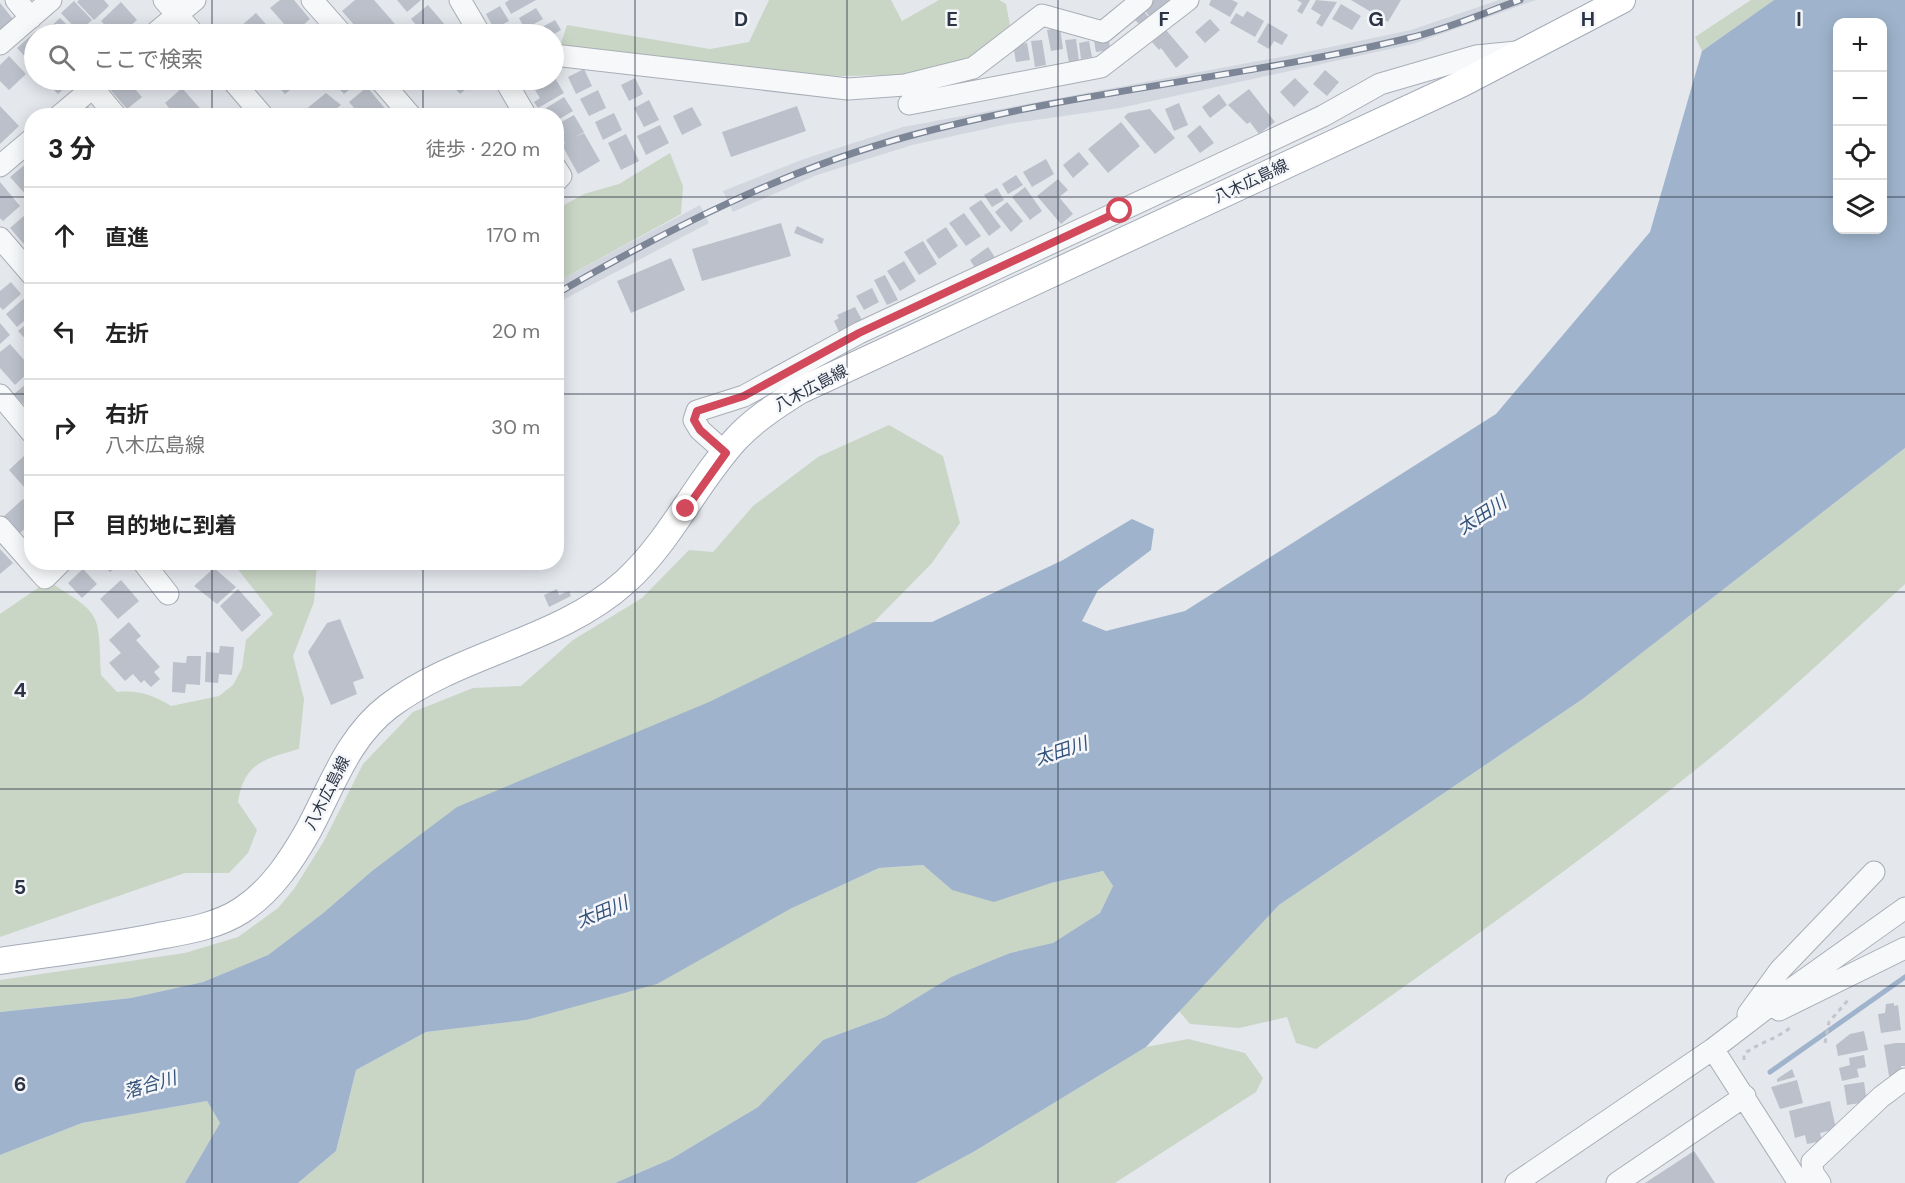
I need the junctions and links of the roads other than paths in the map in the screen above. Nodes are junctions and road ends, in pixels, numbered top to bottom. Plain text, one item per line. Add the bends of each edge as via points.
1 (16, 0) edge
2 (51, 0) edge
3 (195, 0) edge
4 (312, 0) edge
5 (460, 0) edge
6 (1142, 0) edge
7 (1188, 0) edge
8 (1622, 0) edge
9 (171, 8) edge
10 (31, 18) junction
11 (161, 24) edge
12 (185, 24) edge
13 (333, 24) edge
14 (474, 24) edge
15 (0, 44) edge
16 (1525, 51) junction
17 (564, 56) edge
18 (89, 90) edge
19 (101, 90) edge
20 (241, 90) edge
21 (389, 90) edge
22 (512, 90) edge
23 (909, 104) dead end
24 (68, 108) edge
25 (111, 108) edge
26 (256, 108) edge
27 (404, 108) edge
28 (522, 108) edge
29 (24, 148) edge
30 (0, 166) edge
31 (0, 238) edge
32 (24, 265) edge
33 (0, 395) edge
34 (24, 424) edge
35 (726, 453) junction
36 (0, 527) edge
37 (24, 554) edge
38 (38, 570) edge
39 (53, 570) edge
40 (149, 570) edge
41 (168, 594) dead end
42 (1874, 872) dead end
43 (1905, 908) edge
44 (1905, 948) edge
45 (0, 961) edge
46 (1736, 1032) junction
47 (1713, 1049) junction
48 (1905, 1079) edge
49 (1745, 1096) junction
50 (1620, 1182) edge
51 (1516, 1183) edge
52 (1799, 1183) edge
53 (1820, 1183) edge

1 - 10 street
2 - 10 street
3 - 9 street
4 - 13 street
5 - 14 street
6 - 17 street via 1103,32 1042,15 974,68 905,85 848,90
7 - 23 street via 1101,67
8 - 16 main road, 八木広島線
9 - 11 street
9 - 12 street
10 - 15 street
16 - 35 main road, 八木広島線 via 799,391 769,410
16 - 35 street via 1476,56 1380,84 1323,116 859,333 744,396 697,411 694,420 700,430
18 - 24 street
19 - 25 street
20 - 26 street
21 - 27 street
22 - 28 street
29 - 30 street
31 - 32 street
33 - 34 street
35 - 45 main road, 八木広島線 via 659,545 626,581 572,618 440,674 388,707 362,732 337,769 293,858 268,889 242,911 203,928
36 - 37 street
38 - 39 street via 45,578
40 - 41 street
42 - 46 street via 1780,970
43 - 46 street
44 - 46 street
46 - 47 street
47 - 49 street
47 - 51 street
48 - 53 street via 1812,1162
49 - 50 street
49 - 52 street

